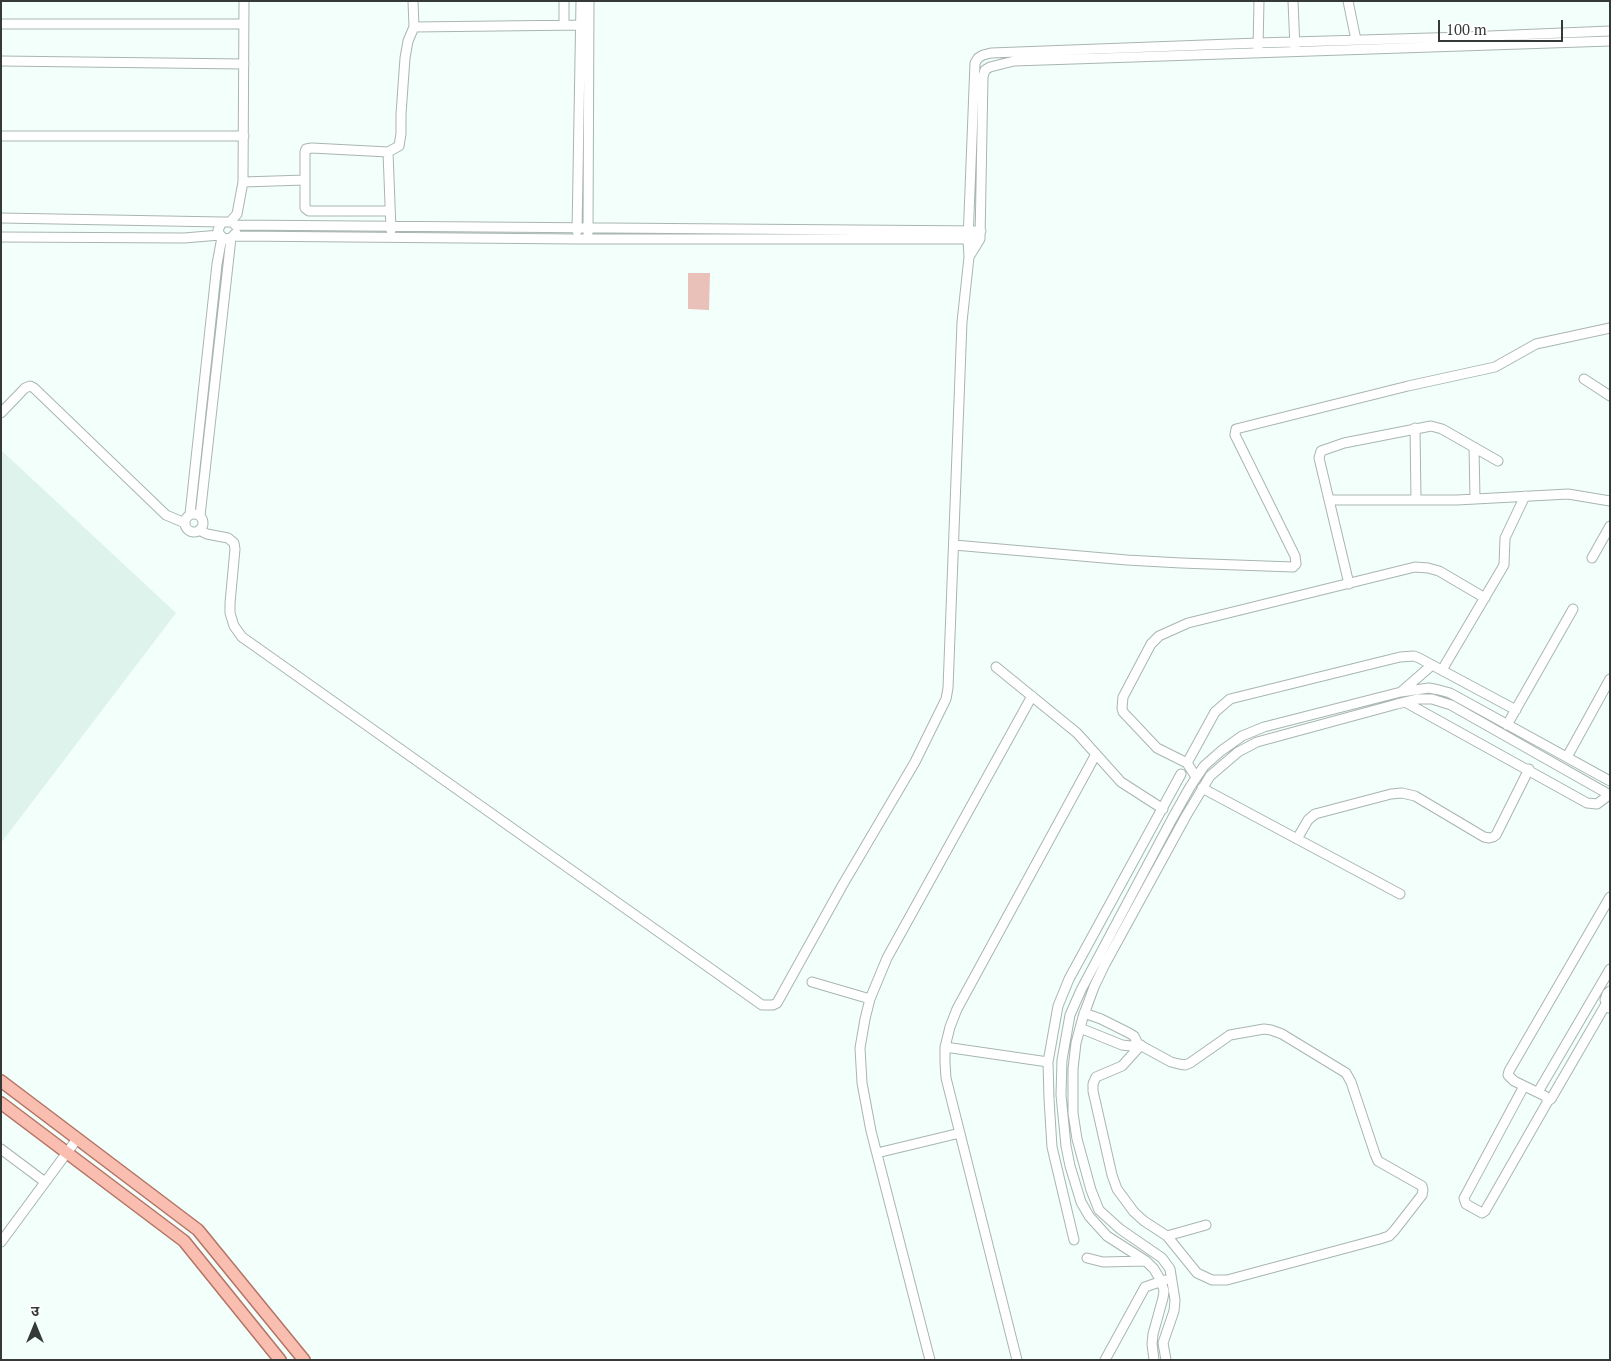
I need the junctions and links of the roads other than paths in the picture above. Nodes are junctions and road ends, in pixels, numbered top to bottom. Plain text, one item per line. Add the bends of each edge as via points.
1 (244, 1) edge
2 (413, 1) edge
3 (564, 1) edge
4 (581, 1) edge
5 (588, 1) edge
6 (1259, 1) edge
7 (1293, 1) edge
8 (1348, 1) edge
9 (1, 24) edge
10 (244, 24) junction
11 (564, 25) junction
12 (581, 25) junction
13 (414, 27) junction
14 (1610, 31) edge
15 (1356, 40) junction
16 (1296, 42) junction
17 (1610, 42) edge
18 (1258, 43) junction
19 (1258, 53) junction
20 (1295, 53) junction
21 (1, 61) edge
22 (244, 64) junction
23 (1, 136) edge
24 (244, 136) junction
25 (388, 152) junction
26 (305, 180) junction
27 (243, 182) junction
28 (390, 211) junction
29 (1, 218) edge
30 (229, 223) junction
31 (391, 226) junction
32 (577, 227) junction
33 (588, 228) junction
34 (968, 235) junction
35 (981, 235) junction
36 (1, 237) edge
37 (227, 237) junction
38 (391, 238) junction
39 (577, 239) junction
40 (588, 239) junction
41 (969, 257) junction
42 (1610, 328) edge
43 (1584, 380) dead end
44 (1610, 396) edge
45 (1, 413) edge
46 (1415, 428) junction
47 (1474, 447) junction
48 (1498, 461) dead end
49 (1525, 496) junction
50 (1475, 499) junction
51 (1329, 500) junction
52 (1416, 500) junction
53 (1610, 501) edge
54 (190, 514) junction
55 (200, 516) junction
56 (185, 523) junction
57 (1610, 526) edge
58 (199, 530) junction
59 (954, 545) junction
60 (1592, 558) dead end
61 (1349, 584) junction
62 (1485, 598) junction
63 (1573, 609) dead end
64 (1432, 665) junction
65 (996, 667) dead end
66 (1442, 670) junction
67 (1610, 679) edge
68 (1401, 692) junction
69 (1032, 696) junction
70 (1405, 702) junction
71 (1516, 710) junction
72 (1507, 724) junction
73 (1096, 754) junction
74 (1567, 757) junction
75 (1187, 763) junction
76 (1529, 769) junction
77 (1181, 774) dead end
78 (1196, 777) junction
79 (1610, 781) edge
80 (1202, 788) junction
81 (1609, 795) edge
82 (1163, 809) junction
83 (1174, 815) junction
84 (1184, 820) junction
85 (1297, 839) junction
86 (1400, 894) dead end
87 (1610, 897) edge
88 (1610, 969) edge
89 (812, 982) dead end
90 (1610, 991) edge
91 (870, 999) junction
92 (1608, 1006) edge
93 (1070, 1015) junction
94 (1082, 1020) junction
95 (1140, 1044) junction
96 (946, 1047) junction
97 (1048, 1062) junction
98 (1062, 1064) junction
99 (1073, 1065) junction
100 (1, 1081) edge
101 (1524, 1086) junction
102 (1538, 1092) junction
103 (1548, 1102) junction
104 (1, 1103) edge
105 (960, 1133) junction
106 (77, 1139) junction
107 (1, 1149) edge
108 (66, 1152) junction
109 (876, 1154) junction
110 (44, 1182) junction
111 (1206, 1225) dead end
112 (1167, 1236) junction
113 (1074, 1240) dead end
114 (1, 1242) edge
115 (1087, 1258) dead end
116 (1146, 1261) junction
117 (1172, 1279) junction
118 (1161, 1281) junction
119 (268, 1316) junction
120 (255, 1328) junction
121 (280, 1360) edge
122 (304, 1360) edge
123 (930, 1360) edge
124 (1017, 1360) edge
125 (1105, 1360) edge
126 (1154, 1360) edge
127 (1166, 1360) edge

1 - 10 street
2 - 13 street
3 - 11 street
4 - 12 street
5 - 33 street
6 - 18 street
7 - 16 street
8 - 15 street
9 - 10 street
10 - 22 street
11 - 12 street
11 - 13 street
12 - 32 street
13 - 25 street via 405,58 401,134 398,146
14 - 15 street
15 - 16 street
16 - 18 street
16 - 20 street
17 - 20 street
18 - 19 street
18 - 34 street via 983,55 976,63
19 - 20 street
19 - 35 street via 1014,62 985,70
21 - 22 street
22 - 24 street
23 - 24 street
24 - 27 street
25 - 26 street via 306,150
25 - 28 street
26 - 27 street
26 - 28 street via 305,208 309,211
27 - 30 street via 239,210
28 - 31 street
29 - 30 street
30 - 31 street
30 - 37 street via 236,231
30 - 37 street via 218,230
31 - 32 street
31 - 38 street
32 - 33 street
32 - 39 street
33 - 34 street
33 - 40 street
34 - 35 street
34 - 40 street
34 - 41 street
35 - 41 street
36 - 37 street
37 - 38 street
37 - 54 street via 217,264
37 - 55 street
38 - 39 street
39 - 40 street
41 - 59 street via 962,322
42 - 59 street via 1542,342 1495,367 1236,429 1235,435 1295,556 1296,564 1293,566 1136,560
43 - 44 street
45 - 56 street via 25,388 34,388 166,514
46 - 47 street via 1431,426 1442,429
46 - 51 street via 1321,451 1319,458
46 - 52 street
47 - 48 street
47 - 50 street
49 - 50 street
49 - 53 street via 1568,494
49 - 62 street via 1505,538 1504,565
50 - 52 street
51 - 52 street
51 - 61 street
54 - 55 street
54 - 56 street
55 - 58 street via 203,522
56 - 58 street via 190,531
57 - 60 street
58 - 59 street via 228,538 234,543 230,613 242,638 767,1007 777,1003 910,770 946,699
61 - 62 street via 1400,570 1428,568 1439,570
61 - 75 street via 1188,623 1159,636 1151,644 1123,697 1123,712 1157,748
62 - 66 street
63 - 71 street
64 - 66 street
64 - 68 street
64 - 75 street via 1414,656 1400,657 1230,699 1215,712
65 - 69 street
66 - 71 street
67 - 74 street
68 - 72 street via 1429,688 1450,693
68 - 78 street via 1264,727 1242,736 1220,751
69 - 73 street via 1077,733
69 - 91 street via 887,958
70 - 76 street
70 - 80 street via 1257,742 1220,766
70 - 81 street via 1418,699 1451,705
71 - 72 street
72 - 74 street
73 - 82 street via 1121,782
73 - 96 street via 957,1009
74 - 79 street
75 - 78 street
76 - 81 street via 1588,803 1597,804
76 - 85 street via 1493,837 1484,837 1415,796 1402,793 1314,814
77 - 82 street
78 - 83 street
80 - 84 street
80 - 85 street
82 - 83 street
82 - 97 street via 1069,980 1058,1006
83 - 84 street
83 - 93 street
84 - 94 street via 1105,964
85 - 86 street
87 - 101 street via 1509,1071 1510,1078
88 - 102 street
89 - 91 street
90 - 92 street via 1606,997
91 - 109 street via 864,1020 860,1066
92 - 103 street
93 - 94 street
93 - 98 street
94 - 95 street via 1122,1045
94 - 95 street via 1101,1019 1134,1036
94 - 99 street
95 - 112 street via 1122,1066 1096,1077 1093,1091 1117,1189 1134,1212
95 - 112 street via 1171,1062 1185,1064 1230,1035 1264,1029 1282,1034 1346,1073 1378,1161 1422,1186 1423,1190 1389,1236 1226,1280 1212,1280 1197,1273
96 - 97 street
96 - 105 street via 946,1078
97 - 98 street
97 - 113 street via 1052,1147
98 - 99 street
98 - 116 street via 1066,1146 1081,1202 1106,1236
99 - 117 street via 1073,1113 1077,1138 1099,1210 1120,1230 1162,1258
100 - 106 main road
101 - 102 street
101 - 103 street via 1464,1198 1466,1204 1482,1213 1485,1211
102 - 103 street
104 - 108 main road
105 - 109 street
105 - 124 street
106 - 108 street
106 - 119 main road via 198,1230
107 - 110 street
108 - 110 street
108 - 120 main road via 184,1241
109 - 123 street
110 - 114 street
111 - 112 street
115 - 116 street via 1103,1262
116 - 118 street
117 - 118 street
117 - 127 street via 1175,1300 1163,1343
118 - 125 street via 1145,1287
118 - 126 street via 1164,1291 1153,1334
119 - 120 main road
119 - 122 main road
120 - 121 main road

